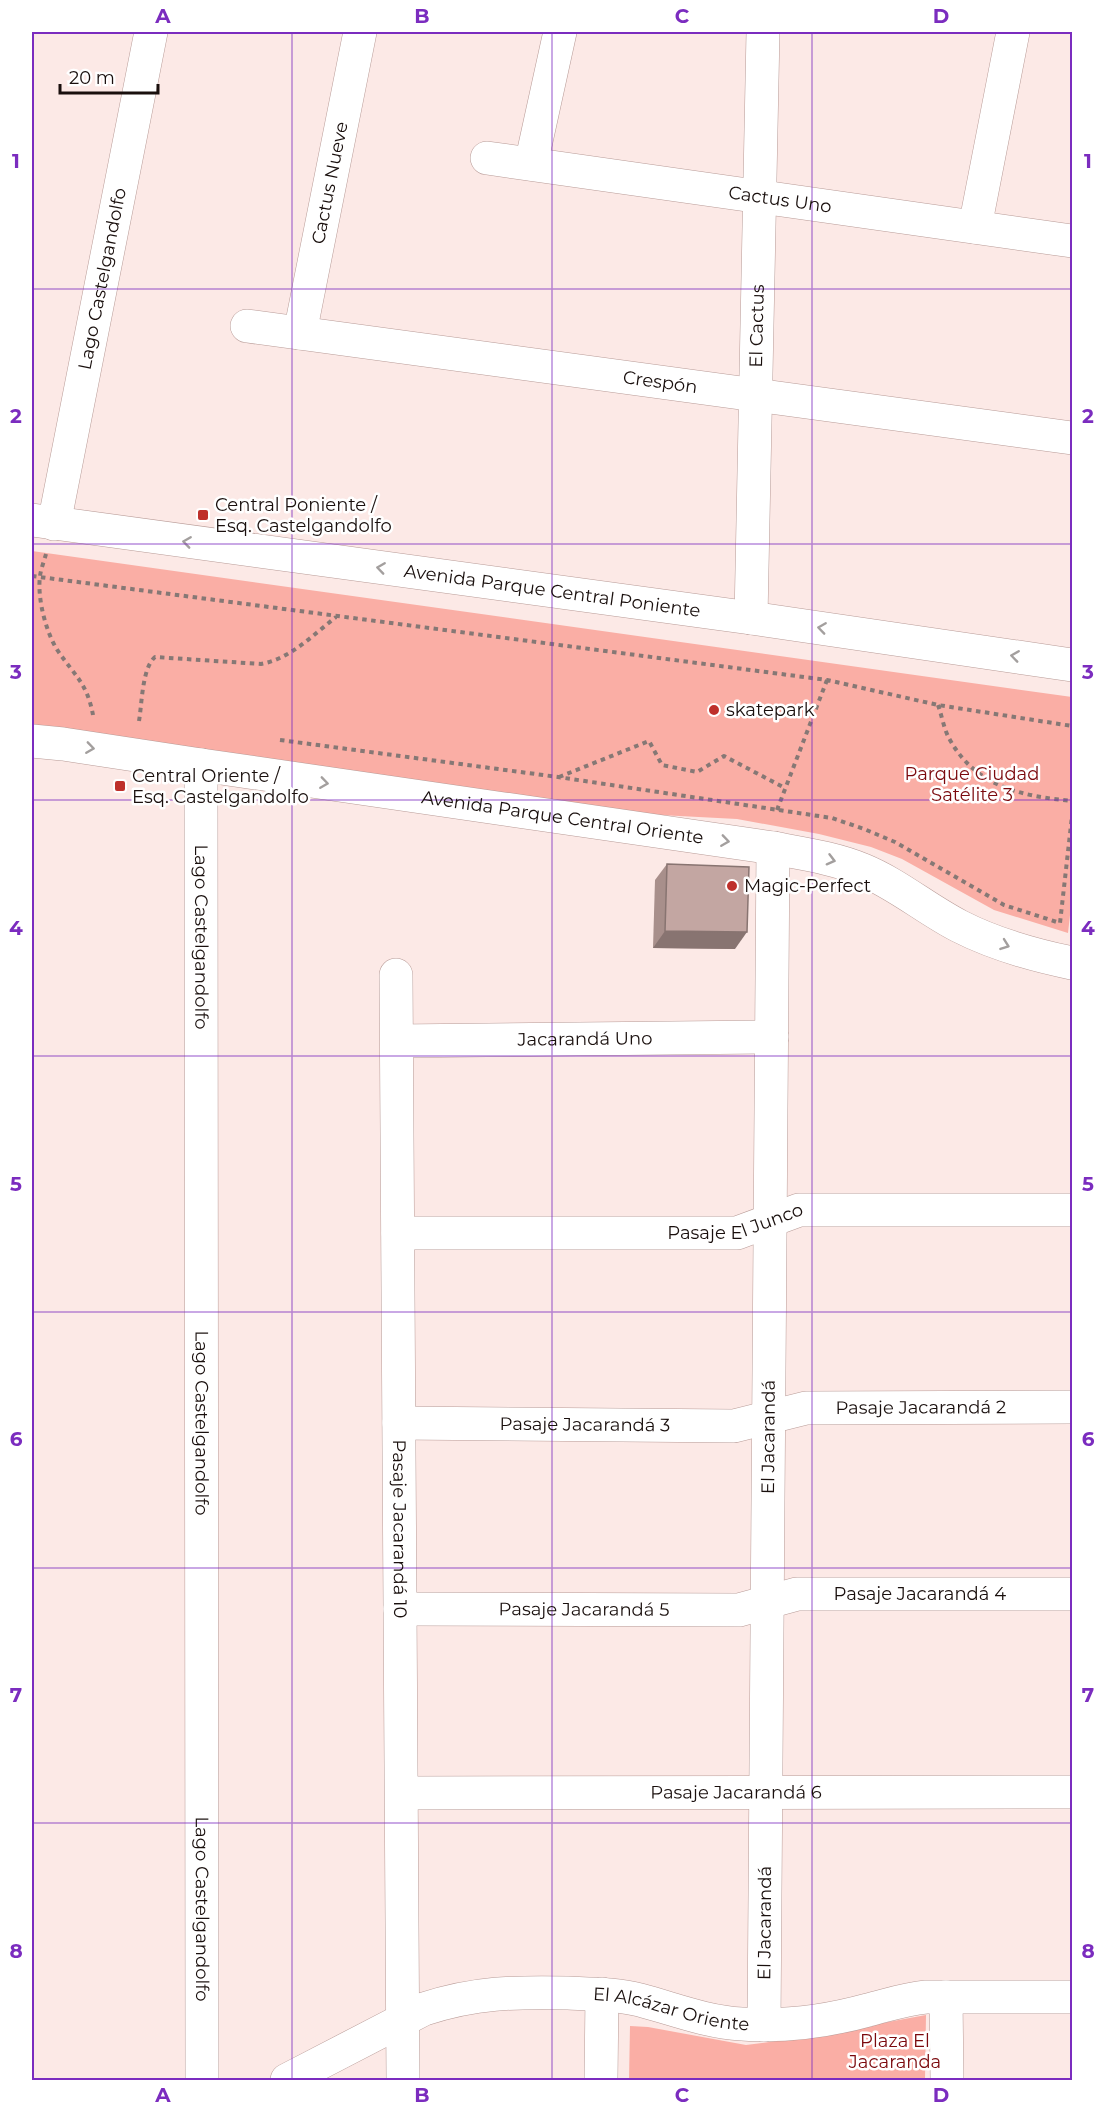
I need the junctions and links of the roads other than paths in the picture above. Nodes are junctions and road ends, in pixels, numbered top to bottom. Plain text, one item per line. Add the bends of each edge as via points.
1 (151, 32) edge
2 (360, 32) edge
3 (560, 32) edge
4 (763, 32) edge
5 (1013, 32) edge
6 (487, 158) dead end
7 (531, 164) junction
8 (760, 196) junction
9 (975, 227) junction
10 (1072, 241) edge
11 (247, 326) dead end
12 (300, 333) junction
13 (756, 394) junction
14 (1072, 438) edge
15 (43, 522) edge
16 (751, 618) junction
17 (1072, 664) edge
18 (32, 741) edge
19 (201, 765) junction
20 (773, 848) junction
21 (1072, 963) edge
22 (396, 975) dead end
23 (772, 1037) junction
24 (397, 1041) junction
25 (1072, 1209) edge
26 (771, 1221) junction
27 (398, 1233) junction
28 (1072, 1407) edge
29 (769, 1417) junction
30 (399, 1423) junction
31 (1072, 1594) edge
32 (768, 1602) junction
33 (400, 1609) junction
34 (766, 1792) junction
35 (1072, 1792) edge
36 (402, 1793) junction
37 (602, 1994) junction
38 (946, 1997) junction
39 (1072, 1997) edge
40 (403, 2019) junction
41 (764, 2025) junction
42 (202, 2080) edge
43 (287, 2080) edge
44 (403, 2080) edge
45 (601, 2080) edge
46 (947, 2080) edge

1 - 15 street, Lago Castelgandolfo
2 - 12 street, Cactus Nueve
3 - 7 street
4 - 8 street, El Cactus
5 - 9 street
6 - 7 street, Cactus Uno
7 - 8 street, Cactus Uno
8 - 9 street, Cactus Uno
8 - 13 street, El Cactus
9 - 10 street, Cactus Uno
11 - 12 street, Crespón
12 - 13 street, Crespón
13 - 14 street, Crespón
13 - 16 street, El Cactus
16 -> 15 street, Avenida Parque Central Poniente
17 -> 16 street, Avenida Parque Central Poniente
18 -> 19 street, Avenida Parque Central Oriente
19 -> 20 street, Avenida Parque Central Oriente
19 - 42 street, Lago Castelgandolfo
20 -> 21 street, Avenida Parque Central Oriente via 856,868 978,935 1017,950
20 - 23 street, El Jacarandá
22 - 24 street, Pasaje Jacarandá 10
23 - 24 street, Jacarandá Uno
23 - 26 street, El Jacarandá
24 - 27 street, Pasaje Jacarandá 10
25 - 26 street, Pasaje El Junco via 799,1210
26 - 27 street, Pasaje El Junco via 736,1233
26 - 29 street, El Jacarandá
27 - 30 street, Pasaje Jacarandá 10
28 - 29 street, Pasaje Jacarandá 2 via 806,1408
29 - 30 street, Pasaje Jacarandá 3 via 734,1426
29 - 32 street, El Jacarandá
30 - 33 street, Pasaje Jacarandá 10
31 - 32 street, Pasaje Jacarandá 4 via 796,1594
32 - 33 street, Pasaje Jacarandá 5 via 739,1610
32 - 34 street, El Jacarandá
33 - 36 street, Pasaje Jacarandá 10
34 - 35 street, Pasaje Jacarandá 6
34 - 36 street, Pasaje Jacarandá 6
34 - 41 street, El Jacarandá
36 - 40 street, Pasaje Jacarandá 10
37 - 40 street, El Alcázar Oriente via 511,1991 478,1995 446,2002
37 - 41 street, El Alcázar Oriente via 718,2022
37 - 45 street
38 - 39 street, El Alcázar Oriente
38 - 41 street, El Alcázar Oriente via 905,1999 830,2018
38 - 46 street
40 - 43 street, El Alcázar Oriente
40 - 44 street, Pasaje Jacarandá 10

